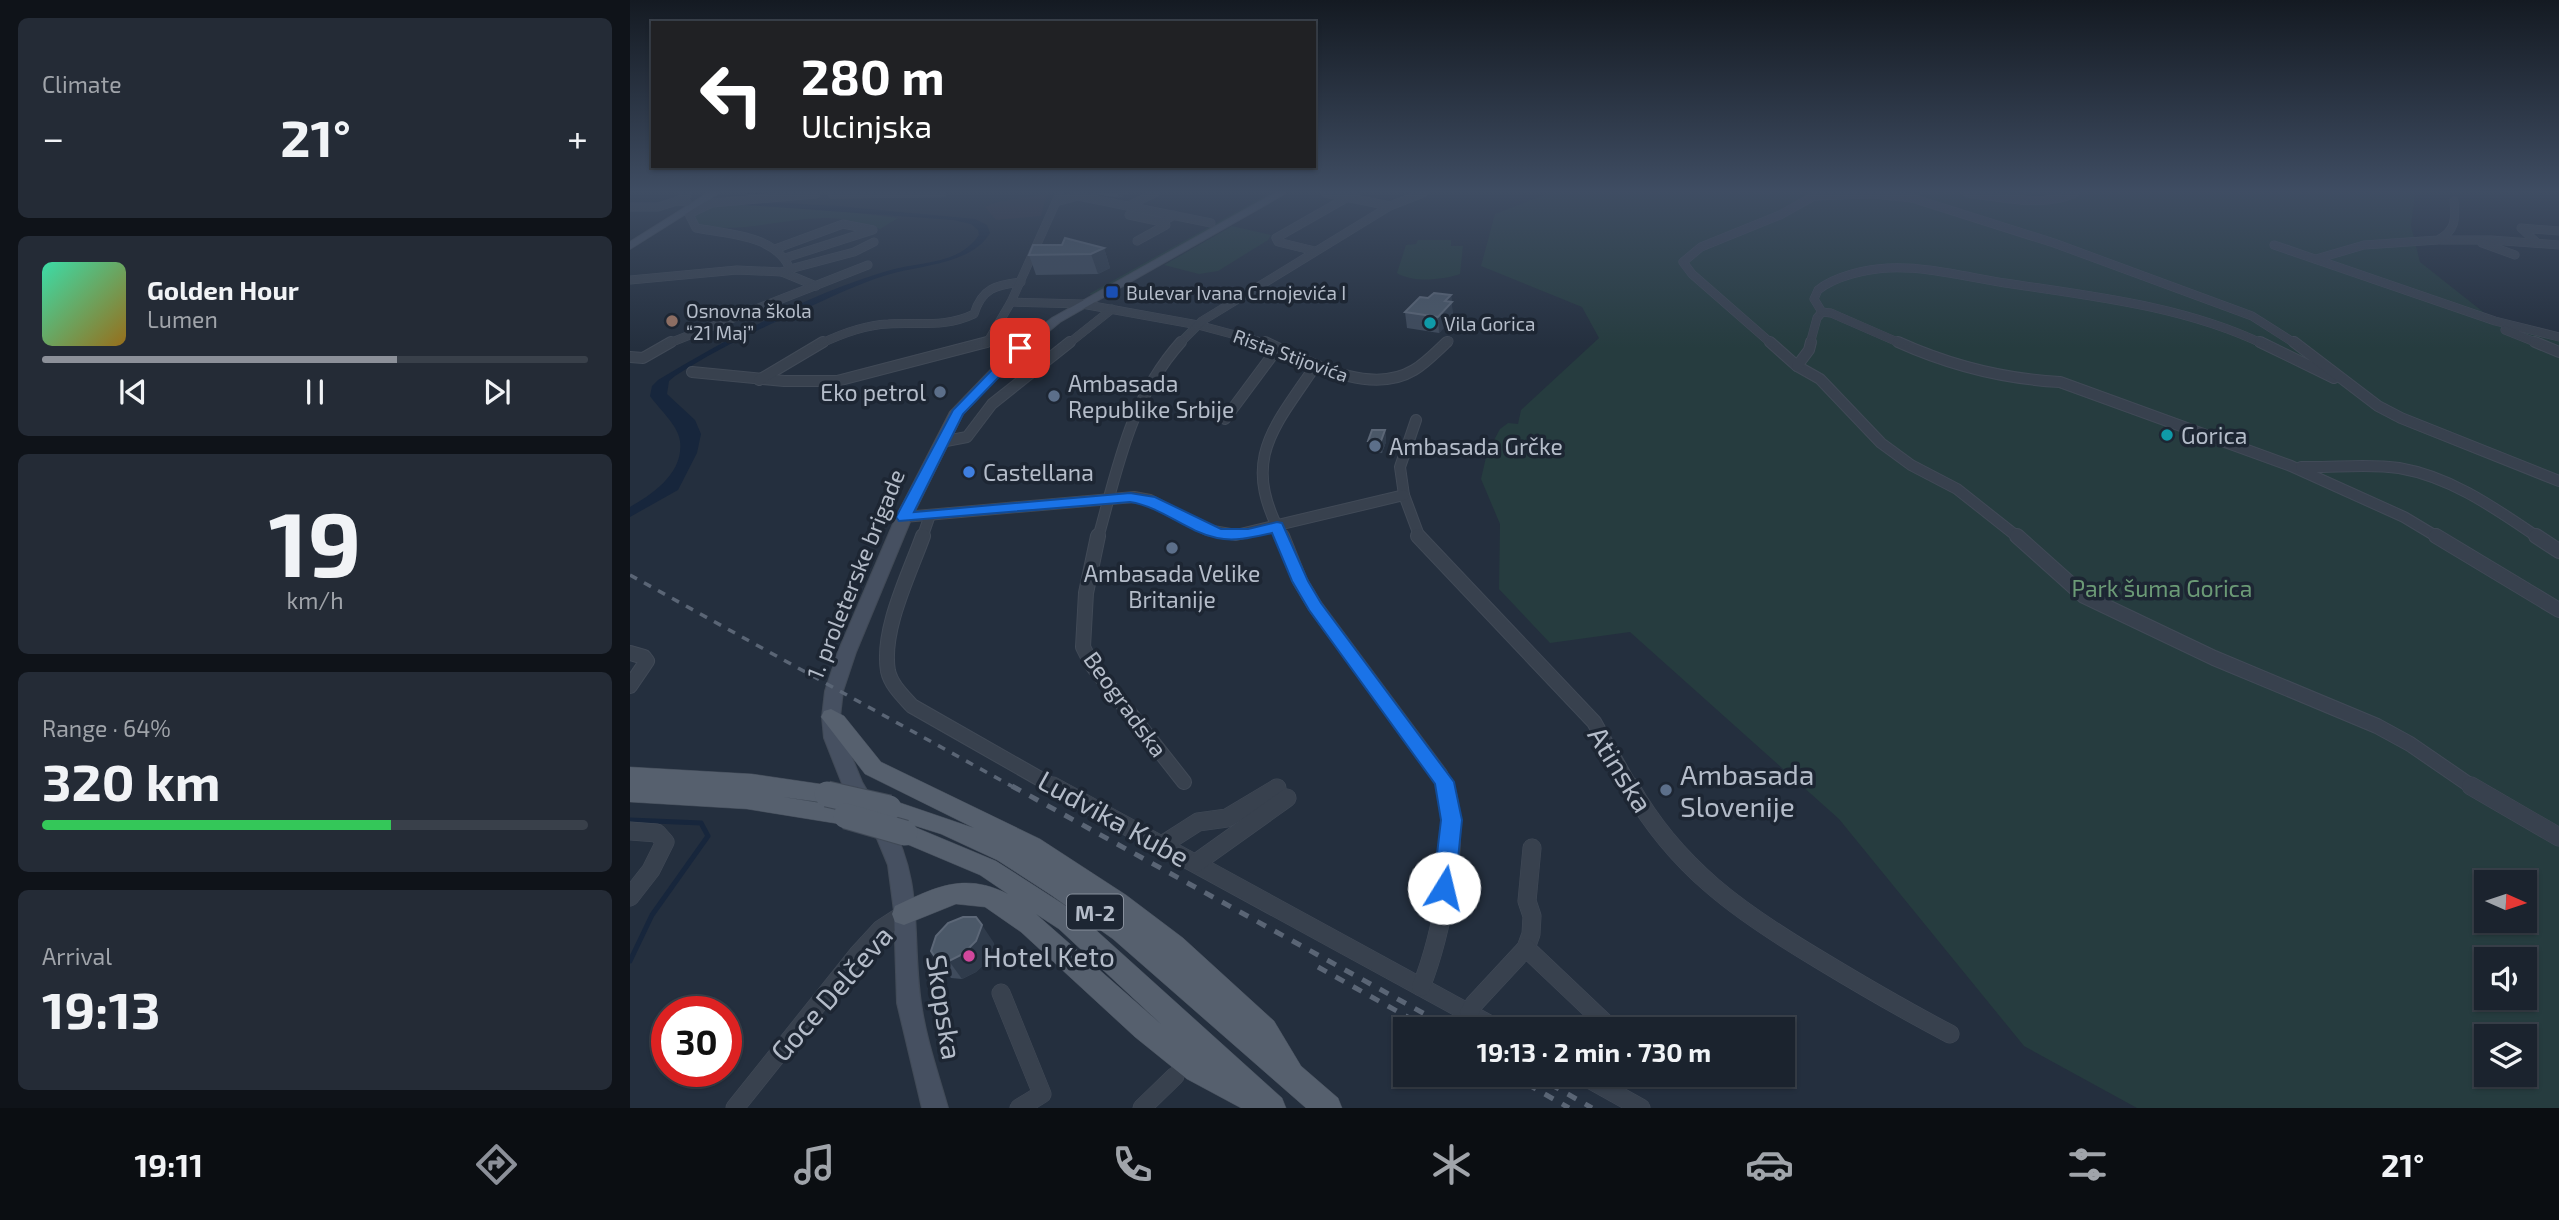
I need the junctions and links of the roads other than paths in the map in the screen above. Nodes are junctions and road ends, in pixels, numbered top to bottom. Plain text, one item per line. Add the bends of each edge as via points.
1 (762, 245) edge
2 (789, 245) edge
3 (827, 245) edge
4 (869, 245) edge
5 (1037, 245) edge
6 (1172, 245) edge
7 (1188, 245) edge
8 (1289, 245) edge
9 (1325, 245) edge
10 (1707, 245) edge
11 (2059, 245) edge
12 (2274, 245) dead end
13 (2416, 245) edge
14 (2487, 245) edge
15 (775, 250) junction
16 (1315, 251) junction
17 (2515, 255) dead end
18 (785, 258) junction
19 (2316, 259) junction
20 (868, 265) dead end
21 (786, 271) junction
22 (630, 280) edge
23 (1021, 282) junction
24 (816, 286) junction
25 (1068, 302) junction
26 (1011, 303) junction
27 (1082, 304) junction
28 (2447, 306) junction
29 (1112, 309) junction
30 (1822, 312) junction
31 (1198, 325) junction
32 (2559, 337) edge
33 (1449, 341) dead end
34 (1277, 349) junction
35 (2559, 352) edge
36 (630, 357) edge
37 (1316, 365) junction
38 (1797, 366) junction
39 (692, 372) dead end
40 (759, 380) junction
41 (2353, 387) junction
42 (957, 412) junction
43 (1224, 419) dead end
44 (1416, 420) dead end
45 (941, 442) junction
46 (2291, 466) junction
47 (2559, 481) edge
48 (1404, 495) junction
49 (1109, 498) junction
50 (930, 515) junction
51 (904, 517) junction
52 (1277, 527) junction
53 (2559, 551) edge
54 (2559, 610) edge
55 (630, 653) edge
56 (630, 686) edge
57 (831, 717) junction
58 (630, 776) edge
59 (1184, 782) dead end
60 (630, 793) edge
61 (777, 795) junction
62 (630, 831) edge
63 (931, 832) junction
64 (2559, 837) edge
65 (1163, 845) junction
66 (1532, 848) dead end
67 (1196, 863) junction
68 (630, 897) edge
69 (904, 914) junction
70 (1526, 948) junction
71 (1421, 987) junction
72 (1001, 993) dead end
73 (1469, 1013) junction
74 (1476, 1017) edge
75 (1599, 1017) edge
76 (1951, 1034) dead end
77 (1290, 1074) junction
78 (1175, 1076) dead end
79 (1603, 1087) edge
80 (1270, 1106) edge
81 (735, 1108) edge
82 (935, 1108) edge
83 (1019, 1108) edge
84 (1142, 1108) edge
85 (1328, 1108) edge
86 (1641, 1108) edge

1 - 15 street
2 - 15 street
3 - 18 street
4 - 21 street
5 - 23 street
6 - 25 main road
7 - 27 main road
8 - 16 street
9 - 16 street, Beogradska
10 - 38 street via 1683,262
11 - 41 street via 2252,316
12 - 19 street
13 - 19 street via 2364,245
14 - 17 street
15 - 18 street
16 - 31 street, Beogradska
18 - 21 street
19 - 28 street
20 - 24 street
21 - 22 street via 737,270
21 - 24 street
23 - 26 street
23 - 40 street via 986,290 977,298 974,314 966,319 943,325 904,322 863,327 793,357
24 - 36 street via 662,346 643,358
25 - 26 street, Rista Stijovića
25 - 27 street, Rista Stijovića
25 - 42 main road via 1004,352 959,402
26 - 40 street via 991,341 850,380
27 - 29 street, Rista Stijovića
27 - 42 main road via 1020,348
28 - 32 street
28 - 35 street
29 - 31 street, Rista Stijovića
29 - 45 street via 992,404 968,435
30 - 38 street via 1809,350
30 - 41 street via 1814,299 1818,290 1854,274 1892,268 1943,273 2133,303 2191,317 2251,337
30 - 46 street via 1930,357 2021,380 2060,382
31 - 34 street, Rista Stijovića via 1260,340
31 - 49 street, Beogradska via 1178,345 1131,421
33 - 37 street, Rista Stijovića via 1419,369 1394,377 1357,378
34 - 37 street, Rista Stijovića
34 - 43 street
37 - 52 street via 1265,446 1263,488
38 - 64 street via 1820,379 1881,443 1993,515 2084,596 2214,658 2377,726
39 - 40 street
41 - 47 street via 2420,427
42 - 45 main road, 1. proleterske brigade
44 - 48 street, Atinska via 1401,461
45 - 51 main road, 1. proleterske brigade
46 - 53 street via 2399,468 2428,475 2475,496
46 - 54 street via 2404,517
48 - 52 street
48 - 76 street, Atinska via 1422,542 1594,722 1636,797 1679,856 1758,923
49 - 50 street
49 - 52 street via 1150,500 1220,534
49 - 59 street, Beogradska via 1086,593 1083,647 1092,665
50 - 51 street
50 - 65 street, Ludvika Kube via 888,636 887,663 896,689 912,706
51 - 57 main road, 1. proleterske brigade via 840,668
52 - 71 street via 1315,606 1440,774 1447,790 1452,820 1449,864 1429,970
55 - 56 street via 647,661
57 - 69 main road, 1. proleterske brigade via 834,738 853,786 888,834 894,850
57 - 77 main road via 873,768 1047,855 1174,946 1264,1030
58 - 61 main road, M-2
60 - 61 main road, M-2
61 - 63 main road, M-2, bridge via 820,802 846,816
62 - 68 street via 657,833 666,842
63 - 77 main road, M-2 via 1005,853 1060,887 1122,931
63 - 80 main road, M-2 via 1068,921
65 - 67 street, Ludvika Kube
65 - 67 street via 1198,822 1227,818 1282,793
66 - 70 street via 1527,901 1531,934
67 - 71 street, Ludvika Kube
69 - 80 main road via 963,892 998,901 1061,949 1190,1064 1220,1084
69 - 81 street, Goce Delčeva via 881,929 858,954
69 - 82 main road, Skopska via 909,1004
70 - 73 street
70 - 75 street
71 - 73 street, Ludvika Kube
72 - 83 street via 1042,1094
73 - 74 street, Ludvika Kube
77 - 85 main road, M-2
78 - 84 street
79 - 86 street

